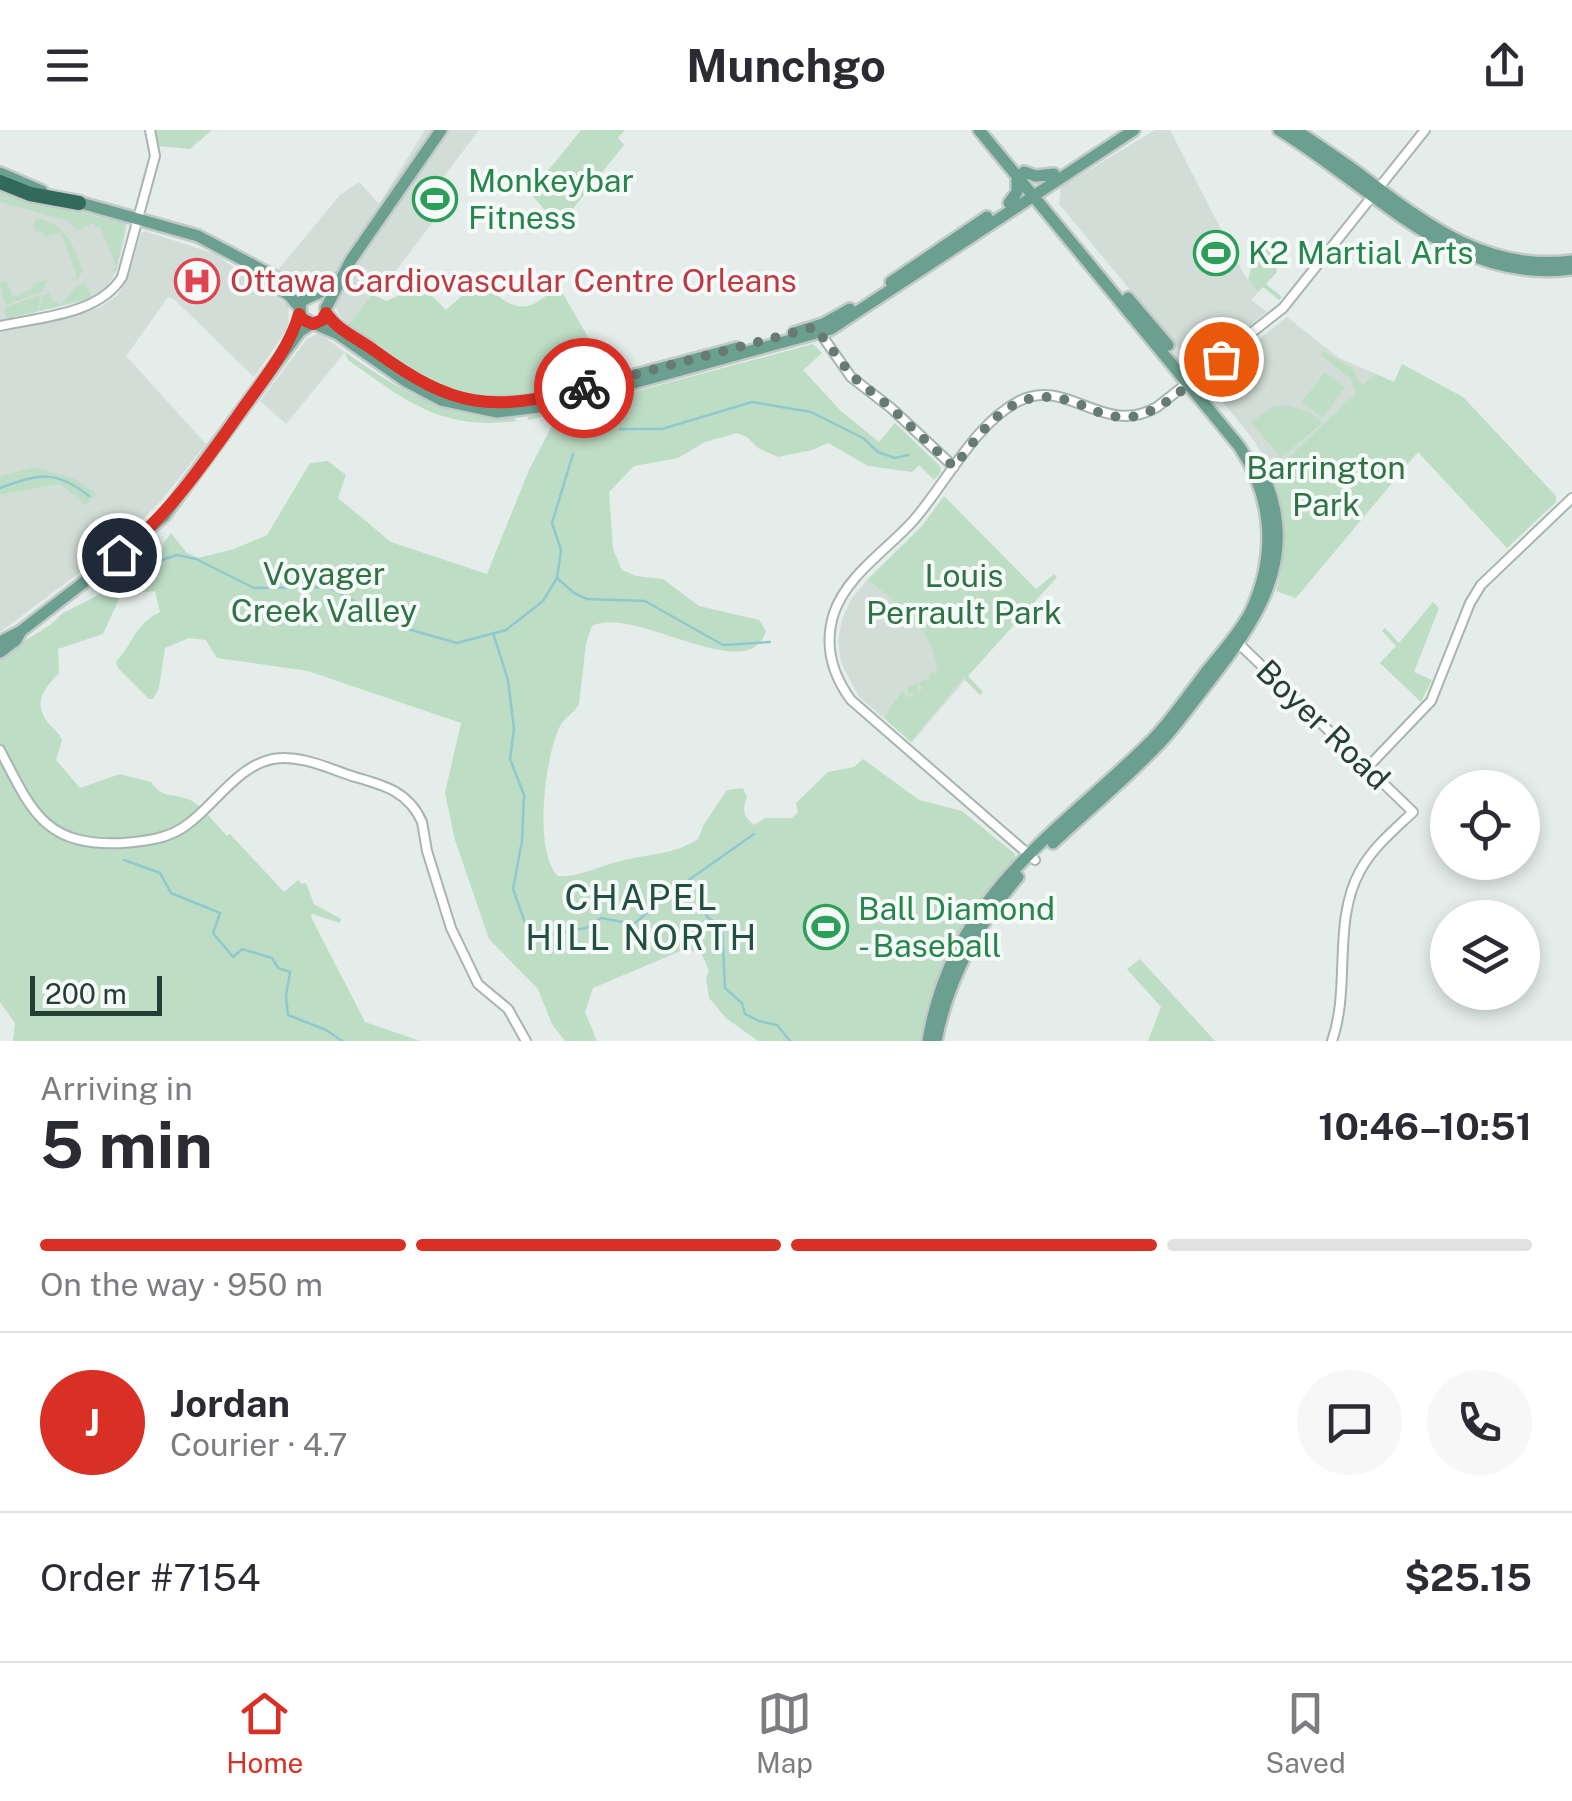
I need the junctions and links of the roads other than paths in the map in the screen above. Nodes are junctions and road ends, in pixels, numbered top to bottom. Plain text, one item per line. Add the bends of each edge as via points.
1 (150, 130) edge
2 (441, 130) edge
3 (978, 130) edge
4 (988, 130) edge
5 (1120, 130) edge
6 (1134, 130) edge
7 (1279, 130) edge
8 (1296, 130) edge
9 (1425, 130) edge
10 (1021, 174) junction
11 (2, 175) edge
12 (1056, 177) junction
13 (1034, 191) junction
14 (1376, 192) junction
15 (78, 202) joint
16 (1012, 206) junction
17 (1049, 210) junction
18 (138, 218) junction
19 (216, 244) junction
20 (1572, 260) edge
21 (346, 264) junction
22 (1572, 269) edge
23 (309, 295) junction
24 (299, 310) junction
25 (326, 310) junction
26 (317, 325) junction
27 (0, 326) edge
28 (818, 330) junction
29 (272, 369) junction
30 (1191, 381) junction
31 (522, 407) junction
32 (954, 467) junction
33 (1572, 498) edge
34 (21, 631) junction
35 (1236, 641) junction
36 (0, 642) edge
37 (0, 652) edge
38 (0, 753) edge
39 (1366, 768) junction
40 (1032, 857) junction
41 (526, 1041) edge
42 (932, 1041) edge
43 (1332, 1041) edge

1 - 18 street via 155,156
2 - 21 main road
3 - 10 main road
4 - 10 main road
5 - 12 main road
6 - 12 main road
7 - 14 main road
8 - 14 main road
9 - 14 street
10 - 12 main road
10 - 13 main road
10 - 16 main road
11 - 15 highway via 30,194
12 - 13 main road
12 - 17 main road
13 - 16 main road
13 - 17 main road
14 - 20 main road via 1478,251 1522,262
14 - 22 main road via 1472,258 1516,269
14 - 30 street via 1284,308
15 - 18 main road
16 - 17 main road
16 - 28 main road
17 - 30 main road
18 - 19 main road
18 - 27 street via 112,291 87,306
19 - 23 main road
19 - 24 main road
21 - 23 main road
21 - 25 main road
23 - 24 main road
23 - 25 main road
24 - 26 main road
24 - 29 main road
25 - 26 main road
25 - 31 main road via 336,325 442,393
26 - 29 main road via 300,331
26 - 31 main road via 441,400 478,410
28 - 31 main road
28 - 32 street via 852,376
29 - 34 main road via 164,516
30 - 32 street via 1153,410 1128,417 1055,396 1025,398 1000,414
30 - 35 main road via 1266,488 1277,537 1272,578
32 - 40 street via 843,595 831,625 831,660 857,706
33 - 39 street via 1481,584 1431,701
34 - 36 main road
34 - 37 main road
35 - 39 street, Boyer Road
35 - 40 main road via 1160,743
38 - 41 street via 44,823 97,844 178,831 246,772 272,759 297,759 398,792 423,825 448,922 475,978 508,1009
39 - 43 street, Boyer Road via 1413,812 1372,852 1354,885
40 - 42 main road via 970,945

